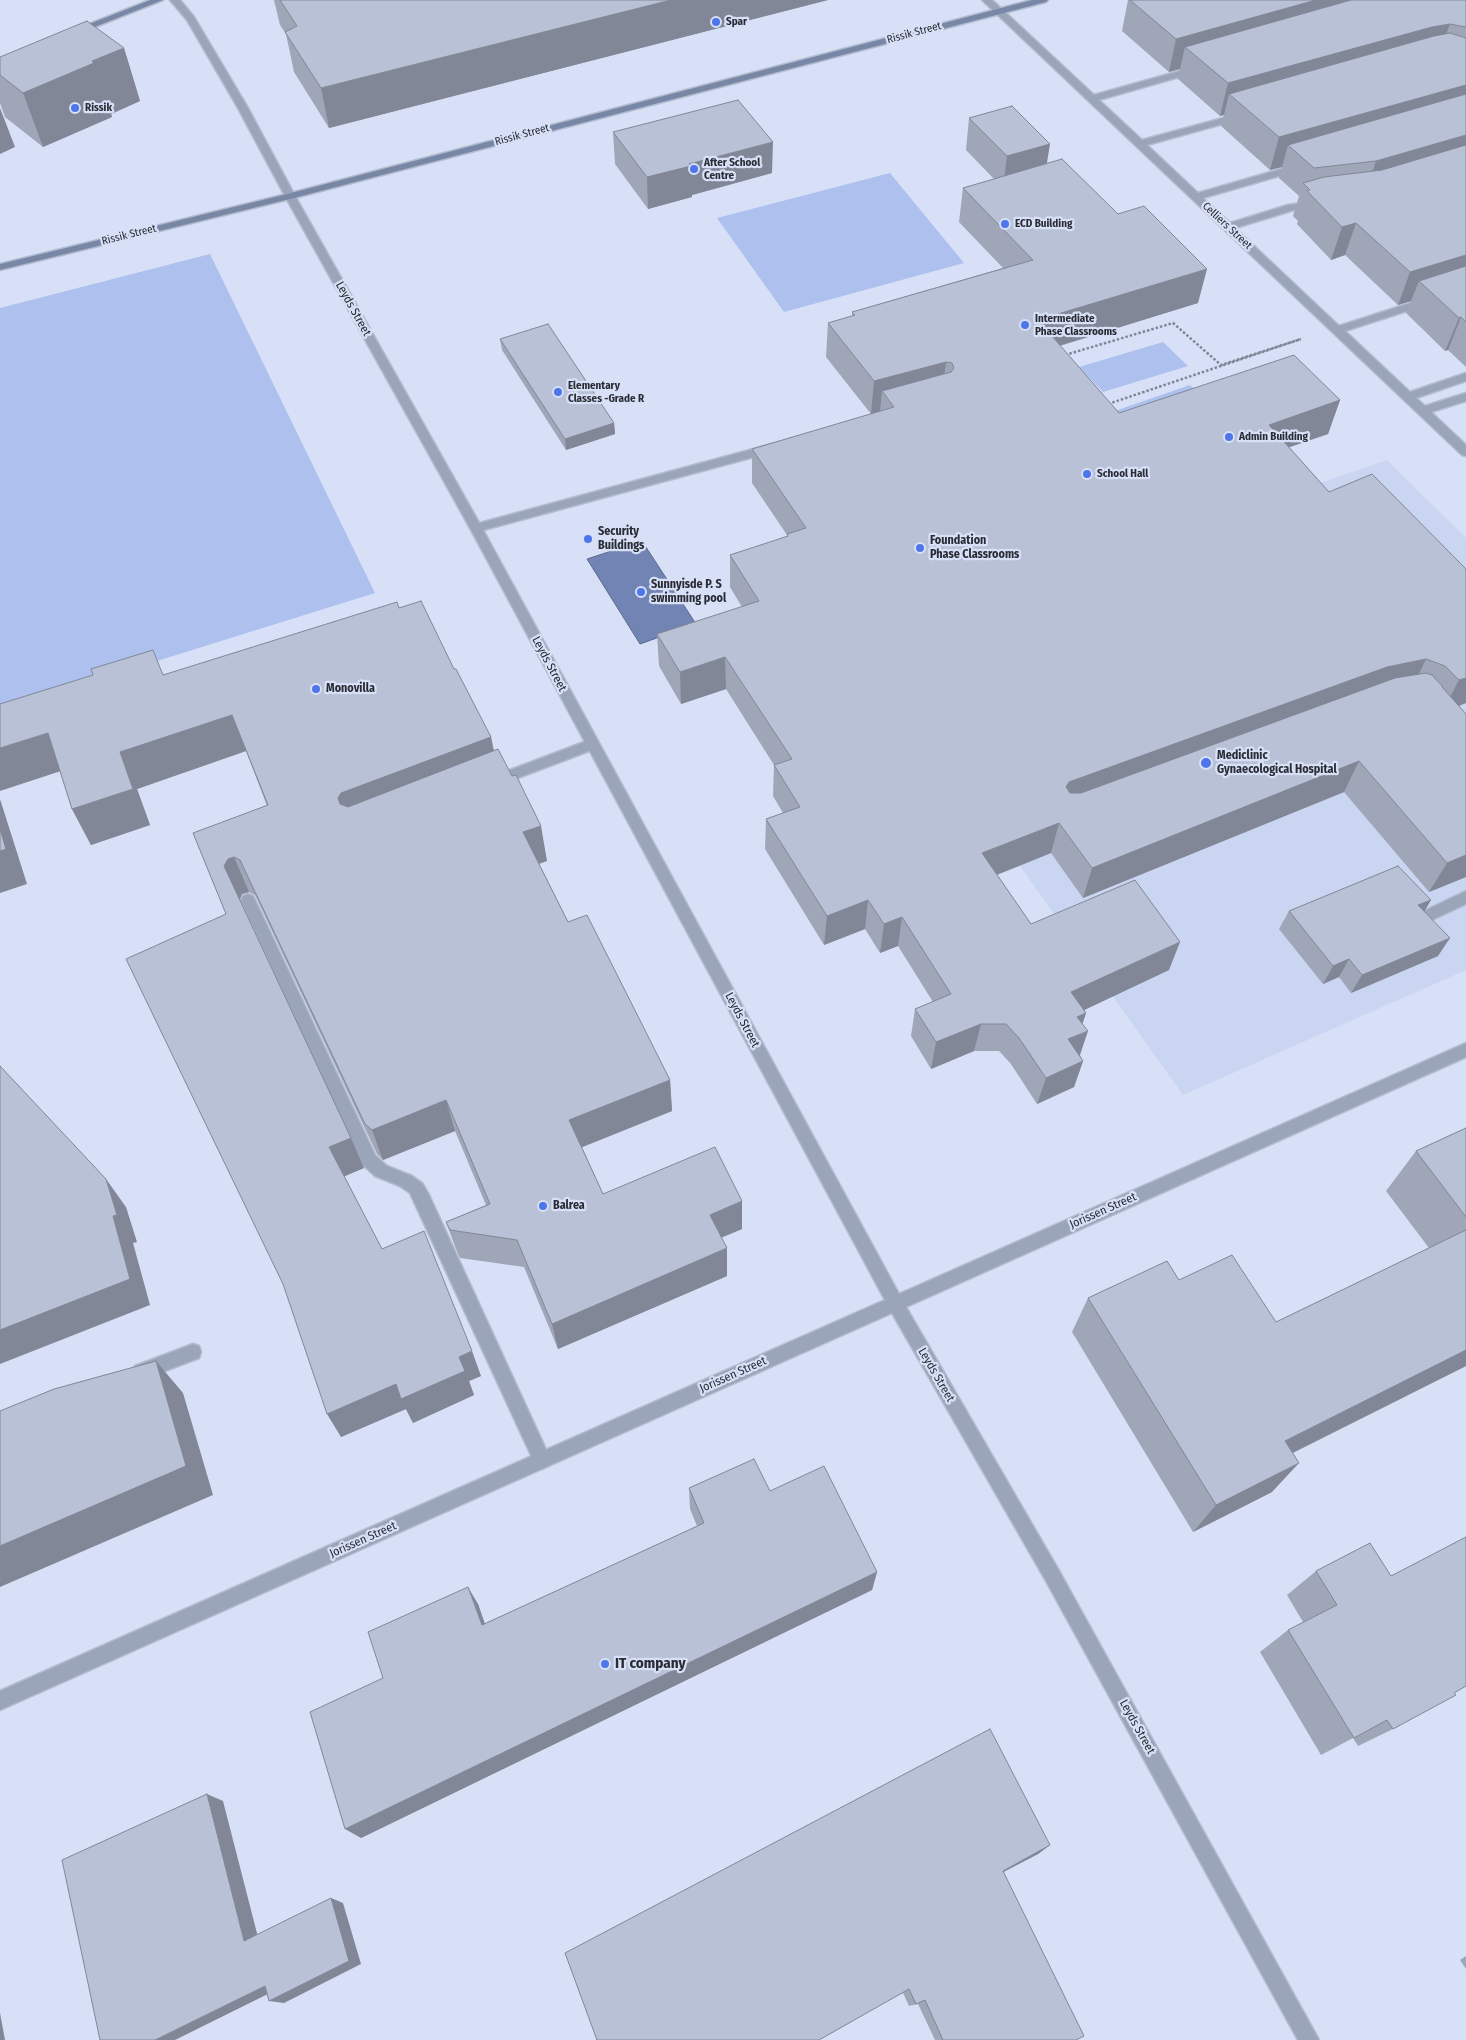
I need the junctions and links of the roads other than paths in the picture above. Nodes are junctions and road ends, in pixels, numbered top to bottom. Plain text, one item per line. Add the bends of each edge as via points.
1 (158, 0) edge
2 (175, 0) edge
3 (987, 0) edge
4 (1042, 0) edge
5 (999, 11) junction
6 (65, 35) edge
7 (1206, 66) edge
8 (1092, 99) junction
9 (1252, 112) edge
10 (1140, 144) junction
11 (1308, 165) edge
12 (290, 196) junction
13 (1196, 197) junction
14 (1324, 202) edge
15 (1228, 227) junction
16 (0, 267) edge
17 (1466, 288) edge
18 (1337, 330) junction
19 (1466, 377) edge
20 (1408, 397) junction
21 (1466, 397) edge
22 (1423, 412) junction
23 (780, 445) edge
24 (1466, 452) edge
25 (476, 528) junction
26 (592, 744) junction
27 (484, 786) edge
28 (1466, 897) edge
29 (248, 900) edge
30 (1429, 915) edge
31 (1466, 1050) edge
32 (895, 1303) junction
33 (193, 1352) dead end
34 (129, 1377) edge
35 (542, 1460) junction
36 (0, 1701) edge
37 (1305, 2038) edge

1 - 6 main road
2 - 12 street, Leyds Street via 191,19
3 - 5 street, Celliers Street
4 - 5 main road, Rissik Street
5 - 8 street, Celliers Street
5 - 12 main road, Rissik Street
7 - 8 street
8 - 10 street, Celliers Street
9 - 10 street
10 - 13 street, Celliers Street
11 - 13 street
12 - 16 main road, Rissik Street
12 - 25 street, Leyds Street
13 - 15 street, Celliers Street
14 - 15 street via 1292,207
15 - 18 street, Celliers Street
17 - 18 street
18 - 20 street, Celliers Street
19 - 20 street
20 - 22 street, Celliers Street
21 - 22 street
22 - 24 street, Celliers Street
23 - 25 street
25 - 26 street, Leyds Street
26 - 27 street
26 - 32 street, Leyds Street
28 - 30 street
29 - 35 street via 369,1160 381,1171 416,1188 422,1198
31 - 32 street, Jorissen Street
32 - 35 street, Jorissen Street
32 - 37 street, Leyds Street via 1052,1575
33 - 34 street
35 - 36 street, Jorissen Street

